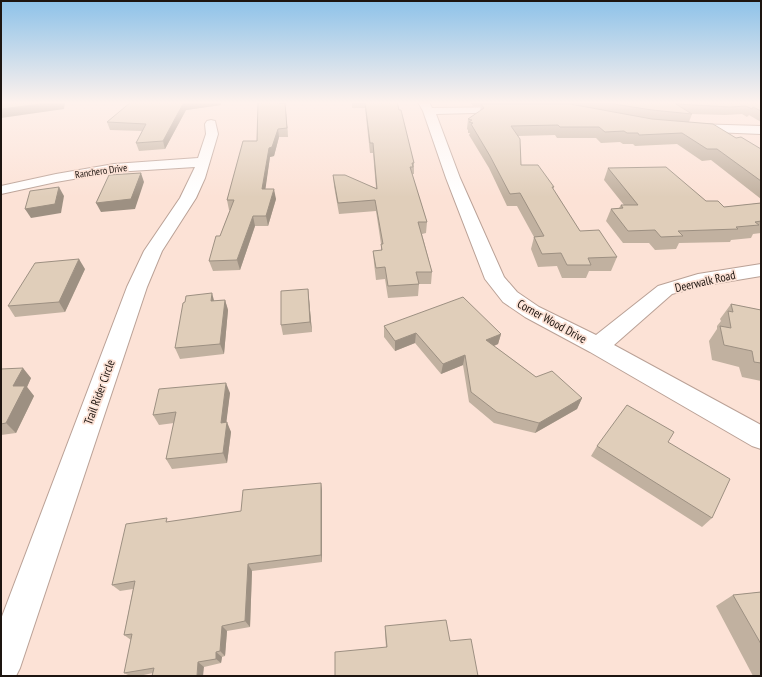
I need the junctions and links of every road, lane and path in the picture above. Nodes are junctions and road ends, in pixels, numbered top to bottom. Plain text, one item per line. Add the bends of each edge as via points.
1 (212, 134) edge
2 (436, 134) edge
3 (748, 134) edge
4 (761, 142) edge
5 (203, 162) junction
6 (1, 190) edge
7 (761, 270) edge
8 (598, 346) junction
9 (761, 438) edge
10 (1, 668) edge

1 - 5 street, Trail Rider Circle
2 - 8 street, Corner Wood Drive via 495,278 510,297 532,312
3 - 4 street
5 - 6 street, Ranchero Drive via 85,172
5 - 10 street, Trail Rider Circle via 188,198 153,251 137,287
7 - 8 street, Deerwalk Road via 698,280 664,290
8 - 9 street, Corner Wood Drive

